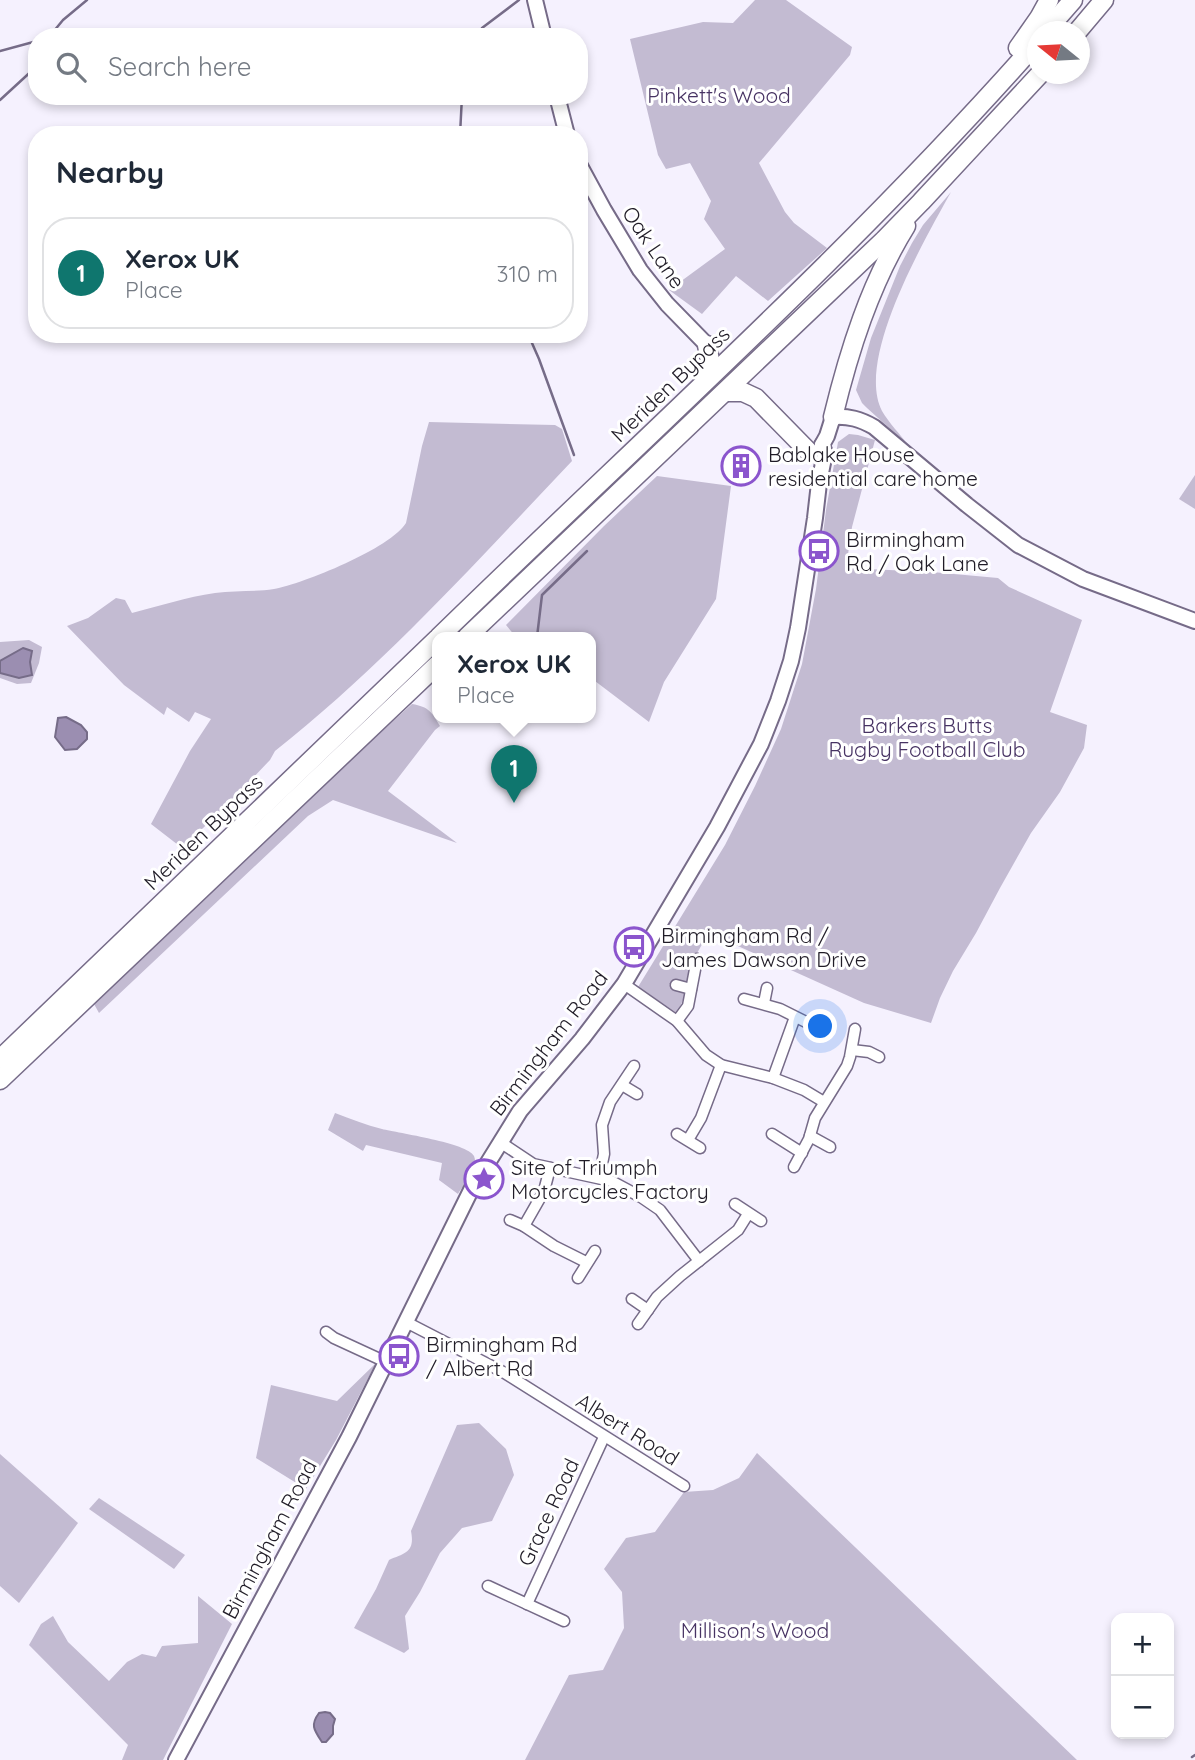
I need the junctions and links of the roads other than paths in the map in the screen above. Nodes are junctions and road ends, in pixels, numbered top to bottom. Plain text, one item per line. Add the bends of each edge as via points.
1 (535, 0) edge
2 (1049, 0) edge
3 (1073, 0) edge
4 (1104, 0) edge
5 (1055, 21) edge
6 (1086, 21) edge
7 (542, 28) edge
8 (1027, 53) edge
9 (1031, 84) edge
10 (559, 105) edge
11 (565, 126) edge
12 (943, 145) junction
13 (588, 181) edge
14 (921, 202) junction
15 (707, 345) junction
16 (737, 350) junction
17 (705, 381) junction
18 (726, 392) junction
19 (833, 417) junction
20 (817, 453) junction
21 (1195, 621) edge
22 (444, 632) edge
23 (472, 632) edge
24 (432, 644) edge
25 (432, 670) edge
26 (697, 959) dead end
27 (624, 984) junction
28 (676, 985) dead end
29 (767, 988) dead end
30 (691, 989) junction
31 (744, 999) dead end
32 (764, 1003) junction
33 (795, 1017) junction
34 (677, 1021) junction
35 (808, 1023) dead end
36 (855, 1029) dead end
37 (852, 1049) junction
38 (879, 1057) dead end
39 (0, 1059) edge
40 (721, 1065) junction
41 (634, 1066) dead end
42 (773, 1078) junction
43 (0, 1080) edge
44 (621, 1085) junction
45 (637, 1094) dead end
46 (824, 1102) junction
47 (677, 1134) dead end
48 (772, 1134) dead end
49 (810, 1136) junction
50 (688, 1140) junction
51 (500, 1142) junction
52 (830, 1147) dead end
53 (700, 1148) dead end
54 (802, 1153) junction
55 (794, 1167) dead end
56 (550, 1168) junction
57 (599, 1178) junction
58 (735, 1205) dead end
59 (748, 1214) junction
60 (510, 1220) dead end
61 (761, 1222) dead end
62 (524, 1226) junction
63 (594, 1251) dead end
64 (699, 1261) junction
65 (586, 1262) junction
66 (578, 1278) dead end
67 (632, 1299) dead end
68 (648, 1310) junction
69 (406, 1322) junction
70 (638, 1324) dead end
71 (326, 1332) dead end
72 (386, 1362) junction
73 (604, 1437) junction
74 (684, 1486) dead end
75 (488, 1586) dead end
76 (527, 1604) junction
77 (564, 1621) dead end
78 (176, 1760) edge

1 - 7 main road
2 - 12 highway
3 - 5 highway
4 - 6 highway
8 - 12 highway
9 - 14 highway
10 - 11 main road
12 - 16 highway, Meriden Bypass
13 - 15 main road, Oak Lane via 640,270
14 - 18 highway, Meriden Bypass
14 - 19 highway via 874,288
15 - 16 highway
15 - 17 highway via 711,366
16 - 17 highway, Meriden Bypass
17 - 22 highway, Meriden Bypass
18 - 20 highway via 756,398
18 - 23 highway, Meriden Bypass
19 - 20 main road, Birmingham Road
19 - 21 main road via 847,416 874,427 1018,545 1083,579
20 - 27 main road, Birmingham Road via 819,483 798,628 774,712 740,786
24 - 39 highway, Meriden Bypass
25 - 43 highway, Meriden Bypass
26 - 30 street
27 - 34 street
27 - 51 main road, Birmingham Road
28 - 30 street
29 - 32 street
30 - 34 street via 688,1006
31 - 32 street
32 - 33 street
33 - 35 street
33 - 42 street
34 - 40 street via 706,1055
36 - 37 street
37 - 38 street
37 - 46 street via 847,1066
40 - 42 street
40 - 50 street
41 - 44 street
42 - 46 street
44 - 45 street
44 - 57 street via 602,1125 604,1154
46 - 49 street
47 - 50 street
48 - 54 street
49 - 52 street
49 - 54 street
50 - 53 street
51 - 56 street via 533,1164
51 - 69 main road, Birmingham Road
54 - 55 street
56 - 57 street
56 - 62 street via 544,1191
57 - 64 street via 641,1196 660,1210
58 - 59 street
59 - 61 street
59 - 64 street via 738,1230
60 - 62 street
62 - 65 street
63 - 65 street
64 - 68 street
65 - 66 street
67 - 68 street
68 - 70 street
69 - 72 main road, Birmingham Road
69 - 73 street, Albert Road via 503,1373
71 - 72 street
72 - 78 main road, Birmingham Road
73 - 74 street, Albert Road
73 - 76 street, Grace Road
75 - 76 street
76 - 77 street

